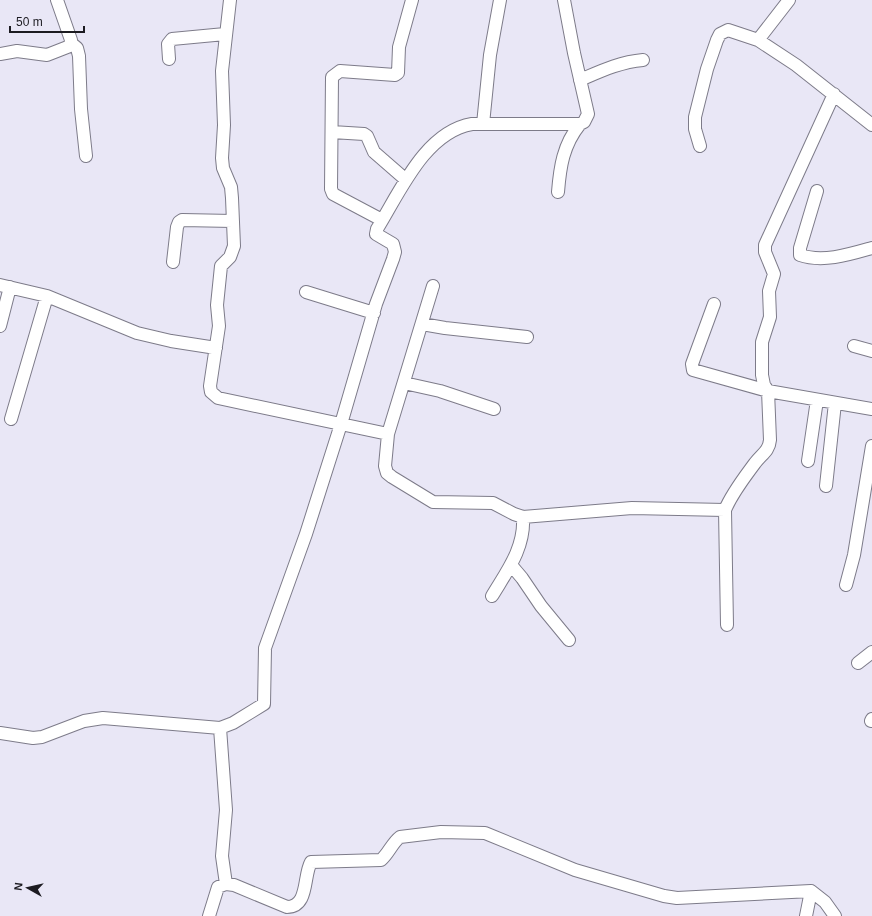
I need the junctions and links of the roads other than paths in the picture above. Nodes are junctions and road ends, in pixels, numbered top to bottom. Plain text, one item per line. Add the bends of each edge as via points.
1 (57, 0) edge
2 (230, 0) edge
3 (412, 0) edge
4 (500, 0) edge
5 (564, 0) edge
6 (788, 0) edge
7 (225, 34) junction
8 (758, 40) junction
9 (71, 43) junction
10 (0, 54) edge
11 (169, 59) dead end
12 (643, 60) dead end
13 (580, 80) junction
14 (834, 94) junction
15 (483, 124) junction
16 (580, 124) junction
17 (872, 125) edge
18 (332, 132) junction
19 (700, 146) dead end
20 (86, 156) dead end
21 (405, 179) junction
22 (817, 191) dead end
23 (558, 192) dead end
24 (382, 220) junction
25 (233, 221) junction
26 (872, 248) edge
27 (173, 262) dead end
28 (5, 286) edge
29 (433, 286) dead end
30 (306, 292) dead end
31 (47, 296) junction
32 (714, 304) dead end
33 (374, 313) junction
34 (422, 324) junction
35 (0, 326) edge
36 (527, 337) dead end
37 (854, 346) dead end
38 (216, 348) junction
39 (872, 351) edge
40 (404, 383) junction
41 (768, 391) junction
42 (817, 400) junction
43 (835, 403) junction
44 (494, 409) dead end
45 (872, 409) edge
46 (10, 418) dead end
47 (341, 424) junction
48 (388, 434) junction
49 (872, 446) edge
50 (808, 461) dead end
51 (870, 474) edge
52 (826, 486) dead end
53 (725, 510) junction
54 (523, 517) junction
55 (511, 565) junction
56 (846, 585) dead end
57 (492, 596) dead end
58 (727, 625) dead end
59 (569, 640) dead end
60 (872, 652) edge
61 (858, 663) dead end
62 (220, 728) junction
63 (0, 733) edge
64 (226, 884) junction
65 (811, 891) junction
66 (209, 916) edge
67 (806, 916) edge
68 (835, 916) edge

1 - 9 street
2 - 7 street
3 - 18 street via 399,48 398,73 395,75 340,71 332,77
4 - 15 street via 489,62
5 - 13 street
6 - 8 street
7 - 11 street via 172,38 168,44
7 - 25 street via 222,71 222,168 231,187
8 - 14 street
8 - 19 street via 728,30 720,34 707,69 695,117
9 - 10 street via 70,46 52,54 17,51
9 - 20 street via 77,48 79,56
12 - 13 street via 620,64
13 - 16 street via 588,114
14 - 17 street
14 - 41 street via 765,245 765,252 774,274 769,291 770,317 762,342 762,375
15 - 16 street
15 - 21 street via 461,126 450,131 426,153
16 - 23 street via 570,136 565,149
18 - 21 street via 364,134 374,152
18 - 24 street via 333,194
21 - 24 street
22 - 26 street via 800,254 826,257
24 - 33 street via 376,234 393,244 394,252
25 - 27 street via 178,222
25 - 38 street via 233,253 221,266
28 - 31 street
28 - 35 street
29 - 34 street
30 - 33 street
31 - 38 street via 136,333
31 - 46 street
32 - 41 street via 692,364 693,370
33 - 47 street
34 - 36 street
34 - 40 street
37 - 39 street
38 - 47 street via 210,386 213,396
40 - 44 street via 440,391
40 - 48 street
41 - 42 street
41 - 53 street via 769,447 733,494
42 - 43 street
42 - 50 street
43 - 45 street
43 - 52 street
47 - 48 street
47 - 62 street via 306,534 264,648 264,704 233,724
48 - 54 street via 384,459 387,472 427,500 438,503 493,503
49 - 51 street
51 - 56 street
53 - 54 street via 644,508
53 - 58 street
54 - 55 street via 522,537
55 - 57 street
55 - 59 street
60 - 61 street
62 - 63 street via 103,718 84,721 42,737
62 - 64 street via 226,810 222,856
64 - 65 street via 294,907 302,899 311,862 381,860 400,837 430,833 477,832 493,836 582,873 664,896 677,898
64 - 66 street via 218,887
65 - 67 street
65 - 68 street via 825,902

